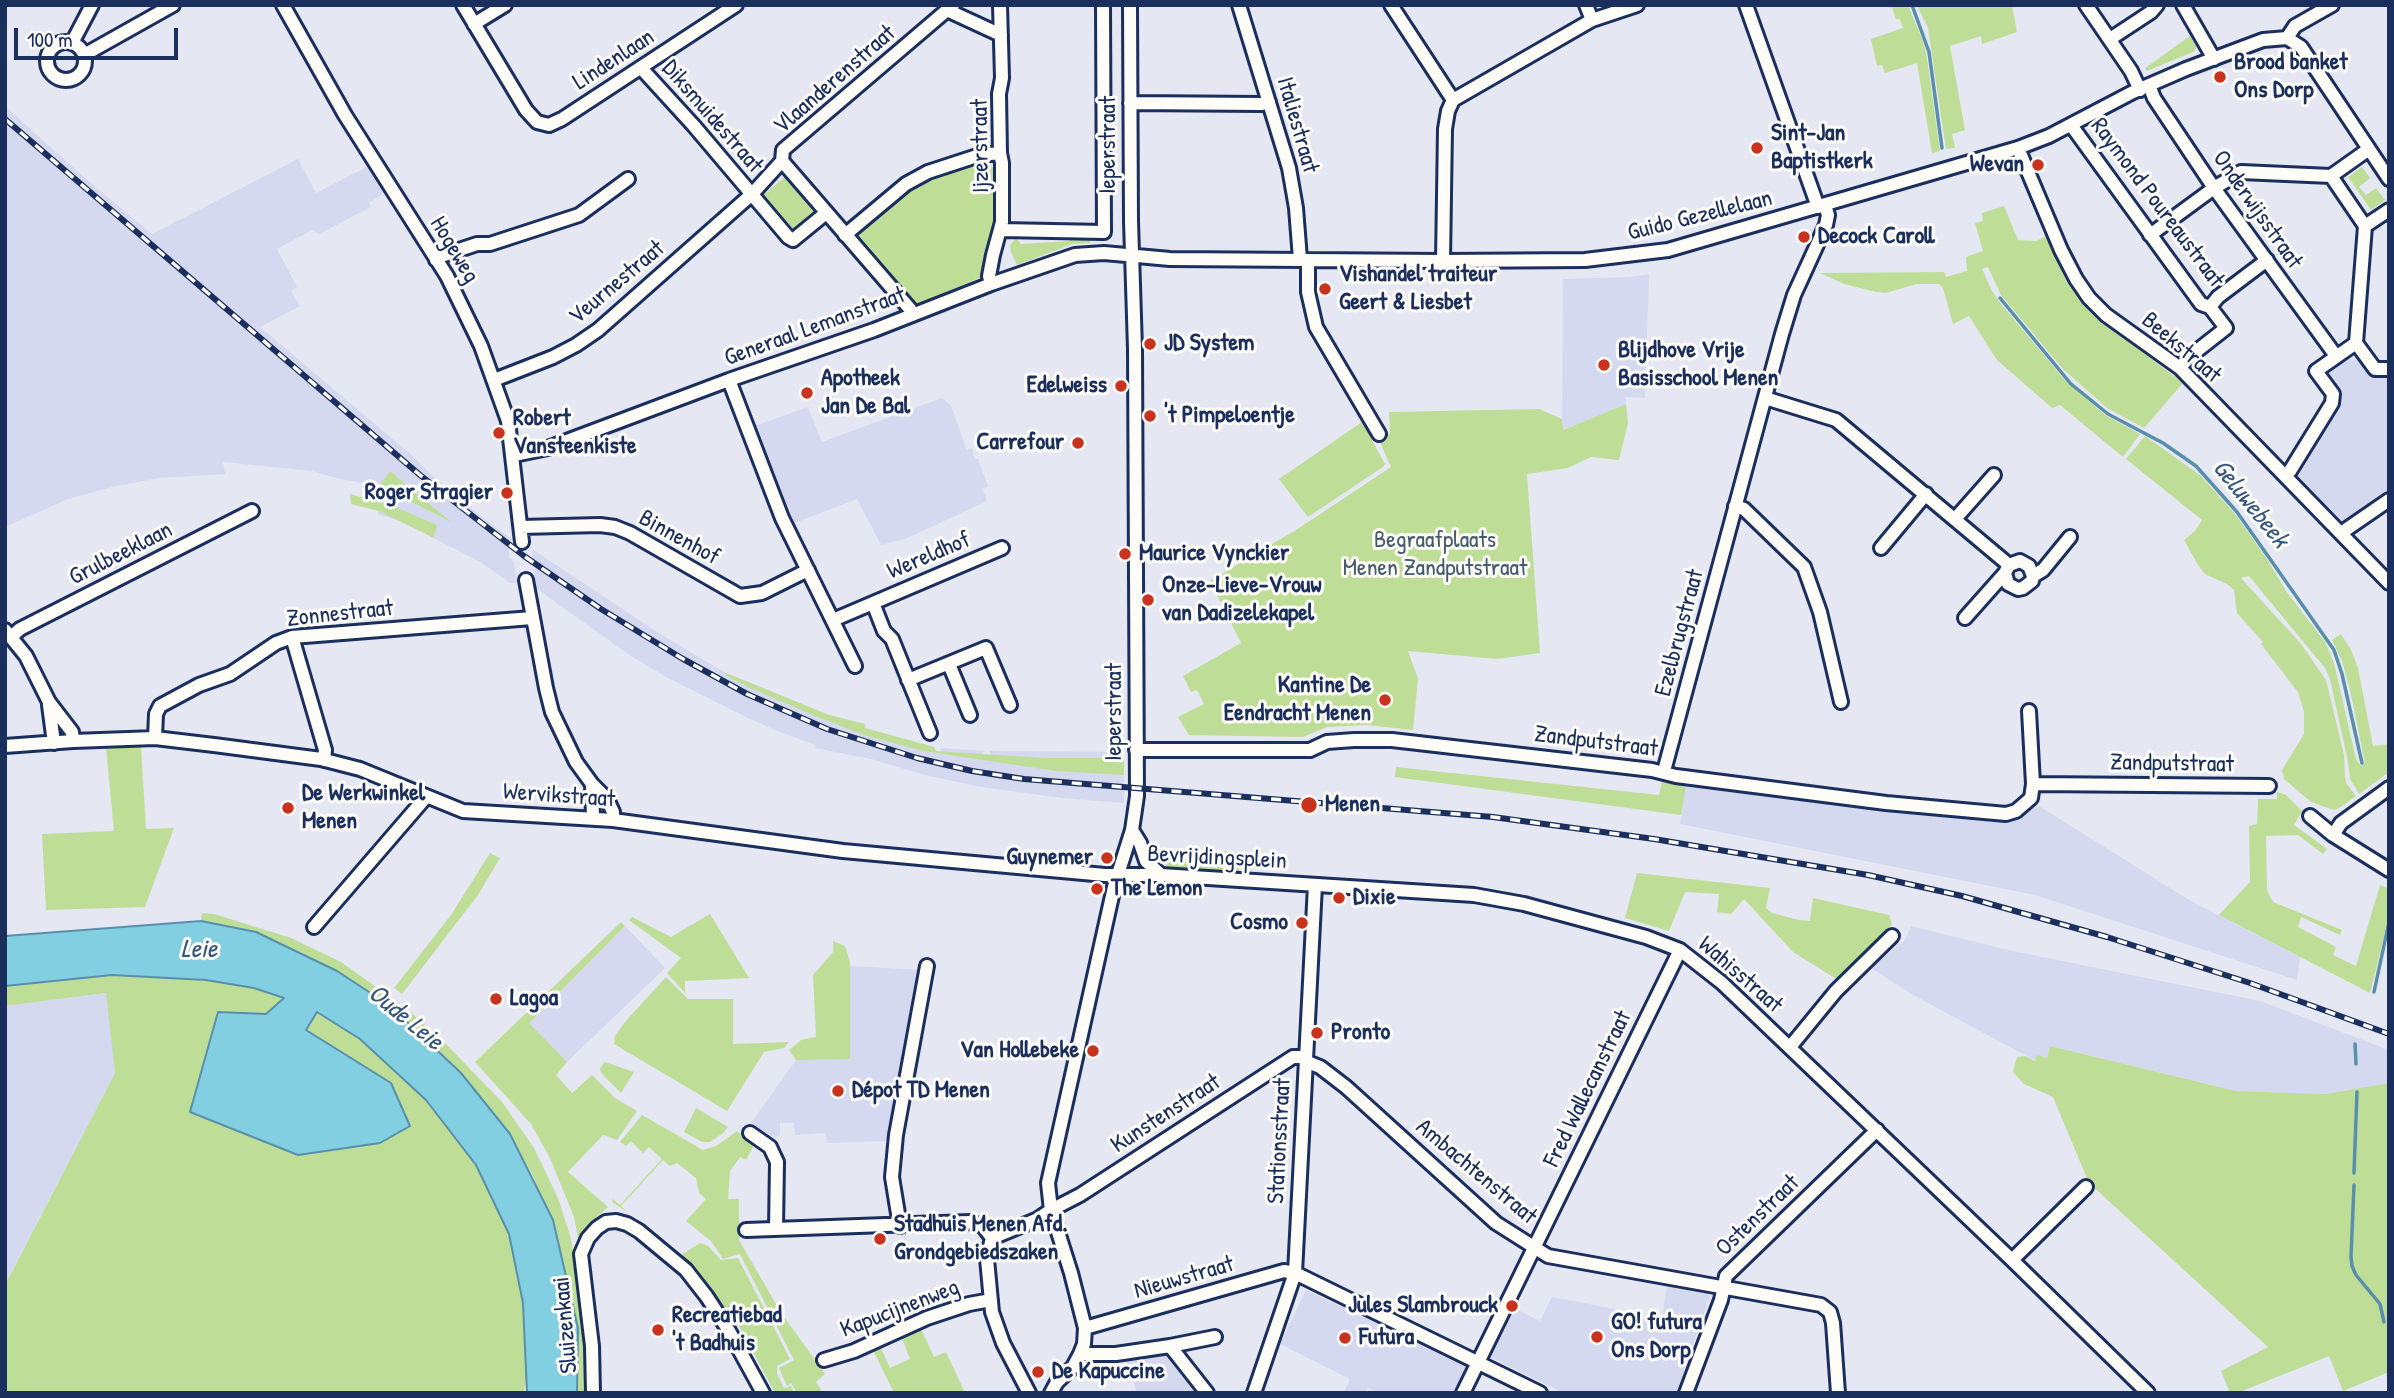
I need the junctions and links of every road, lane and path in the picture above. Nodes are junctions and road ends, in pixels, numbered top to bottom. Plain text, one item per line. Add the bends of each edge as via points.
1 (92, 5) edge
2 (173, 5) edge
3 (283, 5) edge
4 (463, 5) edge
5 (505, 5) edge
6 (736, 5) edge
7 (1000, 5) edge
8 (1103, 5) edge
9 (1130, 5) edge
10 (1239, 5) edge
11 (1391, 5) edge
12 (1586, 5) edge
13 (1636, 5) edge
14 (1746, 5) edge
15 (2086, 5) edge
16 (2157, 5) edge
17 (2183, 5) edge
18 (2332, 5) edge
19 (950, 8) edge
20 (1592, 20) junction
21 (474, 24) junction
22 (1001, 35) junction
23 (2287, 38) junction
24 (2110, 39) junction
25 (72, 43) junction
26 (84, 55) junction
27 (2214, 59) junction
28 (641, 68) junction
29 (2144, 87) junction
30 (1453, 100) junction
31 (1269, 102) junction
32 (1130, 103) junction
33 (2071, 125) junction
34 (2018, 148) junction
35 (2369, 149) junction
36 (1000, 153) junction
37 (782, 161) junction
38 (2331, 176) junction
39 (628, 179) dead end
40 (2389, 179) edge
41 (2214, 188) junction
42 (752, 194) junction
43 (1821, 206) junction
44 (2389, 211) edge
45 (826, 213) junction
46 (2365, 226) junction
47 (1001, 230) junction
48 (845, 235) junction
49 (2150, 235) junction
50 (1133, 256) junction
51 (436, 260) junction
52 (1304, 260) junction
53 (2267, 260) junction
54 (1443, 261) junction
55 (991, 284) junction
56 (2210, 307) junction
57 (912, 315) junction
58 (2356, 343) junction
59 (2336, 356) junction
60 (2180, 368) junction
61 (2389, 369) edge
62 (494, 380) junction
63 (729, 380) junction
64 (1765, 398) junction
65 (1379, 434) dead end
66 (514, 455) junction
67 (1994, 475) dead end
68 (2284, 477) junction
69 (1926, 494) junction
70 (2389, 500) edge
71 (1735, 506) junction
72 (252, 511) dead end
73 (1955, 519) junction
74 (521, 527) junction
75 (2341, 533) junction
76 (2070, 537) dead end
77 (522, 542) dead end
78 (1002, 548) dead end
79 (1881, 548) dead end
80 (2007, 569) junction
81 (808, 570) junction
82 (2033, 576) junction
83 (526, 580) dead end
84 (2389, 583) edge
85 (873, 603) junction
86 (532, 618) junction
87 (1965, 618) dead end
88 (833, 620) junction
89 (8, 634) edge
90 (292, 636) junction
91 (950, 664) junction
92 (855, 666) dead end
93 (908, 680) junction
94 (49, 702) junction
95 (1841, 702) dead end
96 (1010, 705) dead end
97 (2029, 712) dead end
98 (970, 715) dead end
99 (930, 733) dead end
100 (155, 738) junction
101 (74, 741) junction
102 (54, 743) junction
103 (5, 746) edge
104 (1136, 750) junction
105 (324, 760) junction
106 (1664, 771) junction
107 (592, 784) junction
108 (2033, 785) junction
109 (2269, 786) dead end
110 (2389, 788) edge
111 (426, 797) junction
112 (2310, 816) dead end
113 (593, 818) junction
114 (613, 820) junction
115 (1132, 830) junction
116 (2333, 835) junction
117 (2389, 870) edge
118 (1161, 875) junction
119 (1117, 876) junction
120 (1315, 885) junction
121 (314, 927) dead end
122 (1892, 936) dead end
123 (1680, 950) junction
124 (927, 967) dead end
125 (1790, 1046) junction
126 (1305, 1059) junction
127 (1877, 1130) junction
128 (750, 1133) dead end
129 (2086, 1187) dead end
130 (1051, 1210) junction
131 (900, 1226) junction
132 (776, 1228) junction
133 (746, 1230) dead end
134 (992, 1238) junction
135 (1533, 1247) junction
136 (2012, 1260) junction
137 (1295, 1273) junction
138 (1724, 1288) junction
139 (991, 1300) junction
140 (1085, 1328) junction
141 (1215, 1337) dead end
142 (1170, 1346) junction
143 (1080, 1354) junction
144 (824, 1360) dead end
145 (1477, 1362) junction
146 (1054, 1387) edge
147 (1026, 1389) edge
148 (593, 1393) edge
149 (763, 1393) edge
150 (1207, 1393) edge
151 (1254, 1393) edge
152 (1463, 1393) edge
153 (1540, 1393) edge
154 (1686, 1393) edge
155 (1838, 1393) edge
156 (2148, 1393) edge

1 - 25 street
2 - 26 street
3 - 51 street, Hogeweg
4 - 21 street
5 - 21 street
6 - 28 street, Lindenlaan
7 - 22 street, Ijzerstraat
8 - 47 street, Ieperstraat via 1104,232
9 - 32 street, Ieperstraat
10 - 31 street, Italiestraat
11 - 30 street
12 - 20 street
13 - 20 street
14 - 43 street
15 - 24 street, Onderwijsstraat
16 - 24 street
17 - 27 street
18 - 23 street via 2295,26
19 - 22 street
19 - 37 street, Vlaanderenstraat via 783,150
20 - 30 street
21 - 28 street, Lindenlaan via 537,122 549,125 562,119
22 - 36 street, Ijzerstraat
23 - 27 street, Guido Gezellelaan via 2263,40
23 - 35 street via 2301,47
24 - 29 street, Onderwijsstraat
25 - 26 street
25 - 26 street via 59,43 51,49 47,62 52,74 65,80 78,76 85,65
27 - 29 street, Guido Gezellelaan
28 - 42 street, Diksmuidestraat
29 - 33 street, Guido Gezellelaan
29 - 41 street, Onderwijsstraat
30 - 54 street via 1445,129
31 - 32 street
31 - 52 street, Italiestraat via 1289,168
32 - 50 street, Ieperstraat
33 - 34 street, Guido Gezellelaan
33 - 49 street, Raymond Poureaustraat
34 - 43 street, Guido Gezellelaan
34 - 60 street, Beekstraat via 2061,250 2089,299
35 - 38 street
35 - 40 street
36 - 47 street, Ijzerstraat
36 - 48 street via 980,155 905,184
37 - 42 street, Vlaanderenstraat
37 - 45 street
38 - 41 street via 2241,172
38 - 46 street
39 - 51 street via 579,215
41 - 49 street
41 - 53 street, Onderwijsstraat
42 - 45 street, Diksmuidestraat via 793,240
42 - 62 street, Veurnestraat via 598,330 553,357
43 - 54 street, Guido Gezellelaan via 1636,256
43 - 64 street, Ezelbrugstraat via 1828,215 1826,225 1794,295
44 - 46 street
45 - 48 street
46 - 58 street
47 - 55 street, Ijzerstraat
48 - 57 street
49 - 56 street, Raymond Poureaustraat via 2201,304
50 - 52 street, Guido Gezellelaan
50 - 55 street, Generaal Lemanstraat via 1075,255
50 - 104 street, Ieperstraat
51 - 62 street, Hogeweg via 465,310
52 - 54 street, Guido Gezellelaan
52 - 65 street, Italiestraat via 1316,327
53 - 56 street
53 - 59 street, Onderwijsstraat
55 - 57 street, Generaal Lemanstraat
56 - 60 street via 2226,328
57 - 63 street, Generaal Lemanstraat
58 - 59 street
58 - 61 street via 2375,369
59 - 68 street via 2316,371 2333,394 2332,403
60 - 68 street, Beekstraat
62 - 66 street, Hogeweg
63 - 66 street, Generaal Lemanstraat via 548,448
63 - 81 street via 779,511
64 - 69 street via 1836,420
64 - 71 street, Ezelbrugstraat
66 - 74 street, Hogeweg
67 - 73 street
68 - 75 street, Beekstraat
69 - 73 street
69 - 79 street
70 - 75 street
71 - 95 street via 1744,509 1804,567 1820,612
71 - 106 street, Ezelbrugstraat
72 - 89 street, Grulbeeklaan
73 - 80 street
74 - 77 street, Hogeweg
74 - 81 street, Binnenhof via 615,527 740,596 762,593
75 - 84 street, Beekstraat
76 - 82 street
78 - 85 street, Wereldhof
80 - 82 street via 2014,562 2025,562
80 - 82 street via 2008,584 2018,589 2028,586
80 - 87 street
81 - 88 street
83 - 86 street
85 - 88 street, Wereldhof
85 - 93 street, Wereldhof
86 - 90 street, Zonnestraat
86 - 107 street via 555,719
88 - 92 street
89 - 94 street
90 - 100 street, Zonnestraat via 230,674 160,706
90 - 105 street via 326,750
91 - 93 street
91 - 96 street via 986,648
91 - 98 street
93 - 99 street, Wereldhof
94 - 101 street
94 - 102 street
97 - 108 street
100 - 101 street, Wervikstraat
100 - 105 street, Wervikstraat
101 - 102 street, Wervikstraat
102 - 103 street, Wervikstraat
104 - 106 street, Zandputstraat via 1310,751 1327,742 1392,740
104 - 115 street, Ieperstraat
105 - 111 street, Wervikstraat via 360,769
106 - 108 street, Zandputstraat via 1873,801 2006,814 2025,805
107 - 113 street
107 - 114 street via 607,799
108 - 109 street, Zandputstraat
110 - 116 street via 2341,823
111 - 113 street, Wervikstraat via 463,811
111 - 121 street
112 - 116 street
113 - 114 street, Wervikstraat
114 - 119 street, Wervikstraat via 843,851
115 - 118 street via 1146,860
115 - 119 street, Ieperstraat
116 - 117 street
118 - 119 street, Bevrijdingsplein
118 - 120 street, Bevrijdingsplein
119 - 130 street, Ieperstraat via 1048,1183
120 - 123 street, Wahisstraat via 1436,891 1504,900
120 - 126 street, Stationsstraat
122 - 125 street via 1836,991
123 - 125 street, Wahisstraat
123 - 135 street, Fred Wallecanstraat
124 - 131 street via 896,1135 892,1177
125 - 127 street, Wahisstraat
126 - 130 street, Kunstenstraat via 1293,1057
126 - 135 street, Ambachtenstraat via 1346,1087 1496,1223
126 - 137 street, Stationsstraat
127 - 136 street, Wahisstraat
127 - 138 street, Ostenstraat via 1726,1276
128 - 132 street via 770,1147 777,1162
129 - 136 street
130 - 134 street, Kunstenstraat
130 - 140 street, Ieperstraat
131 - 132 street
131 - 134 street via 970,1222 983,1226
132 - 133 street
134 - 139 street via 986,1259
135 - 138 street, Ambachtenstraat via 1548,1256
135 - 145 street, Fred Wallecanstraat
136 - 156 street, Wahisstraat
137 - 140 street, Nieuwstraat via 1284,1271
137 - 145 street
137 - 151 street, Stationsstraat
138 - 154 street, Ostenstraat
138 - 155 street, Ambachtenstraat via 1821,1305 1830,1312
139 - 144 street, Kapucijnenweg via 927,1318
139 - 147 street via 996,1326
140 - 143 street, Ieperstraat
141 - 142 street
142 - 143 street
142 - 150 street
143 - 146 street, Ieperstraat
145 - 152 street, Fred Wallecanstraat
145 - 153 street
146 - 147 street
148 - 149 street, Sluizenkaai via 580,1254 588,1238 606,1222 616,1221 639,1231 685,1270 729,1331

